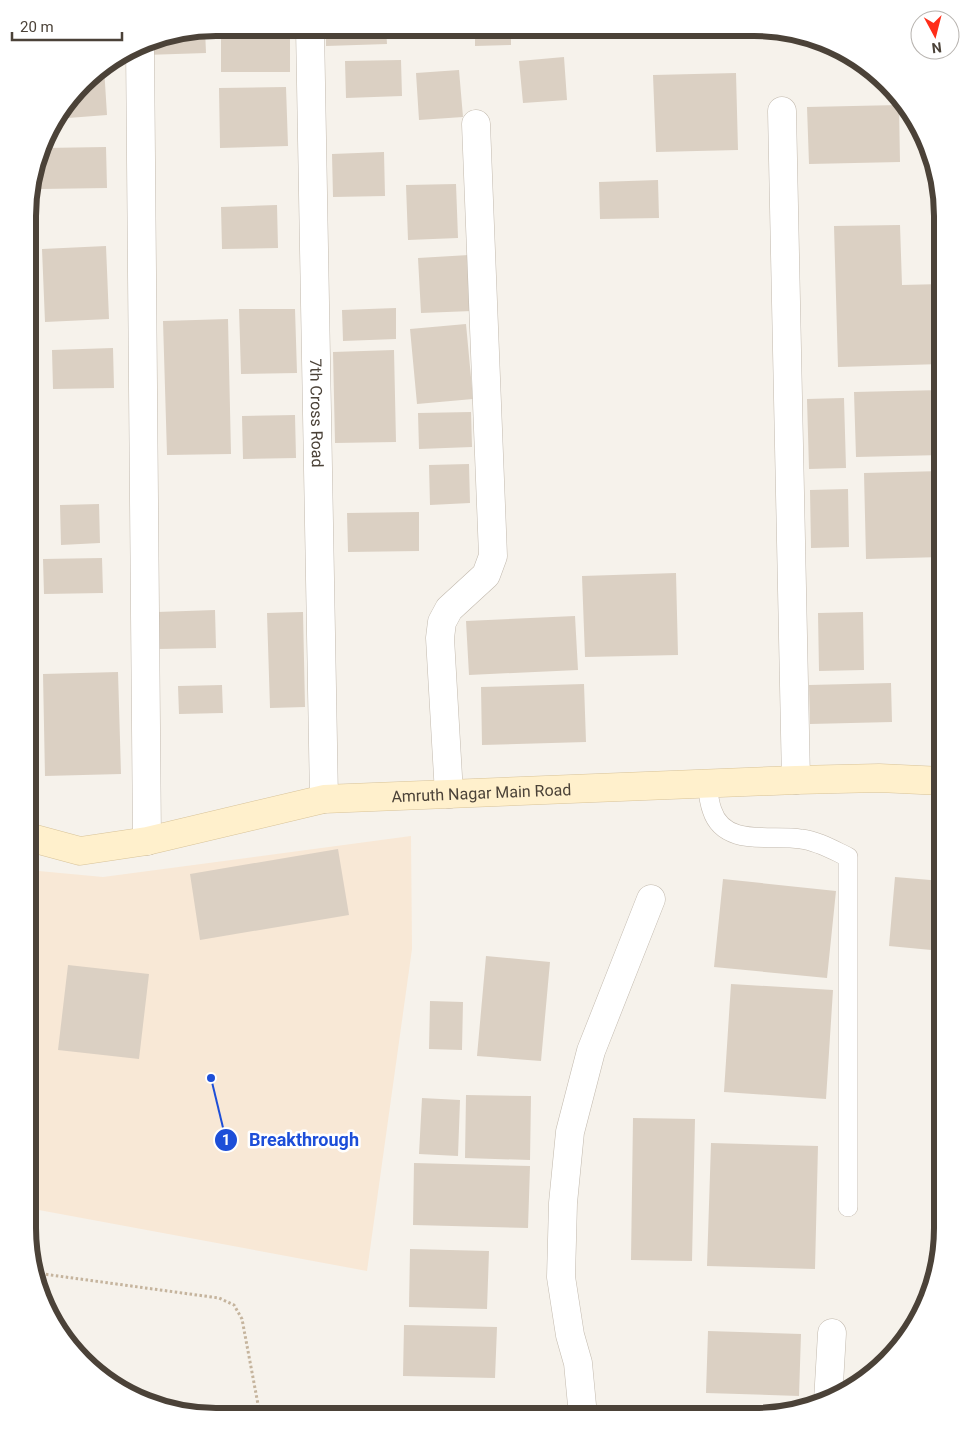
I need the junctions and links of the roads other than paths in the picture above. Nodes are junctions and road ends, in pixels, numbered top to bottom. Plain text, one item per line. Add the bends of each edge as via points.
1 (310, 36) edge
2 (140, 53) edge
3 (782, 111) dead end
4 (476, 124) dead end
5 (796, 780) junction
6 (934, 781) edge
7 (707, 784) junction
8 (449, 794) junction
9 (324, 799) junction
10 (36, 839) edge
11 (147, 841) junction
12 (651, 898) dead end
13 (848, 1207) dead end
14 (832, 1333) dead end
15 (829, 1391) edge
16 (582, 1408) edge

1 - 9 street, 7th Cross Road
2 - 11 street
3 - 5 street
4 - 8 street via 492,556 486,575 449,609 442,622 440,638
5 - 6 main road, Amruth Nagar Main Road
5 - 7 main road, Amruth Nagar Main Road
7 - 8 main road, Amruth Nagar Main Road
7 - 13 lane via 712,812 723,828 742,837 801,838 848,857
8 - 9 main road, Amruth Nagar Main Road
9 - 11 main road, Amruth Nagar Main Road
10 - 11 main road, Amruth Nagar Main Road via 80,851
12 - 16 street via 591,1051 570,1132 563,1203 561,1277 578,1363
14 - 15 street

